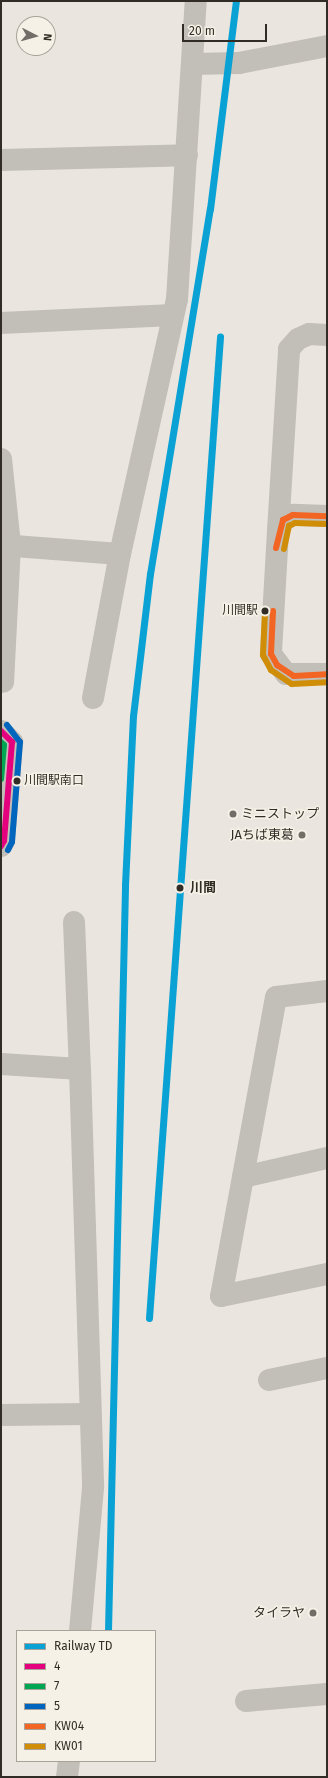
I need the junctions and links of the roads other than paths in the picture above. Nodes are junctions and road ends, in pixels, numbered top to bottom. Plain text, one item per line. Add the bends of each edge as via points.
1 (196, 1) edge
2 (327, 46) edge
3 (193, 64) junction
4 (187, 155) junction
5 (1, 160) edge
6 (173, 315) junction
7 (1, 323) edge
8 (327, 335) edge
9 (1, 459) edge
10 (327, 516) edge
11 (278, 531) junction
12 (6, 545) edge
13 (120, 554) junction
14 (327, 674) edge
15 (3, 682) dead end
16 (93, 698) dead end
17 (1, 731) edge
18 (1, 846) edge
19 (74, 922) dead end
20 (327, 991) edge
21 (1, 1064) edge
22 (80, 1069) junction
23 (327, 1158) edge
24 (243, 1177) junction
25 (327, 1274) edge
26 (327, 1368) edge
27 (269, 1380) dead end
28 (89, 1414) junction
29 (1, 1415) edge
30 (80, 1630) edge
31 (327, 1694) edge
32 (246, 1701) dead end
33 (69, 1762) edge
34 (67, 1777) edge

1 - 3 street
2 - 3 street via 239,63
3 - 4 street
4 - 5 street
4 - 6 street
6 - 7 street
6 - 13 street
8 - 11 street via 309,334 298,339 289,349
9 - 12 street
10 - 11 street via 292,515 284,520
11 - 14 street via 271,654 286,674
12 - 13 street
12 - 15 street
13 - 16 street
17 - 18 street via 12,742 4,841
19 - 22 street
20 - 24 street via 276,997
21 - 22 street
22 - 28 street
23 - 24 street
24 - 25 street via 221,1296
26 - 27 street
28 - 29 street
28 - 30 street via 93,1488
31 - 32 street
33 - 34 street

